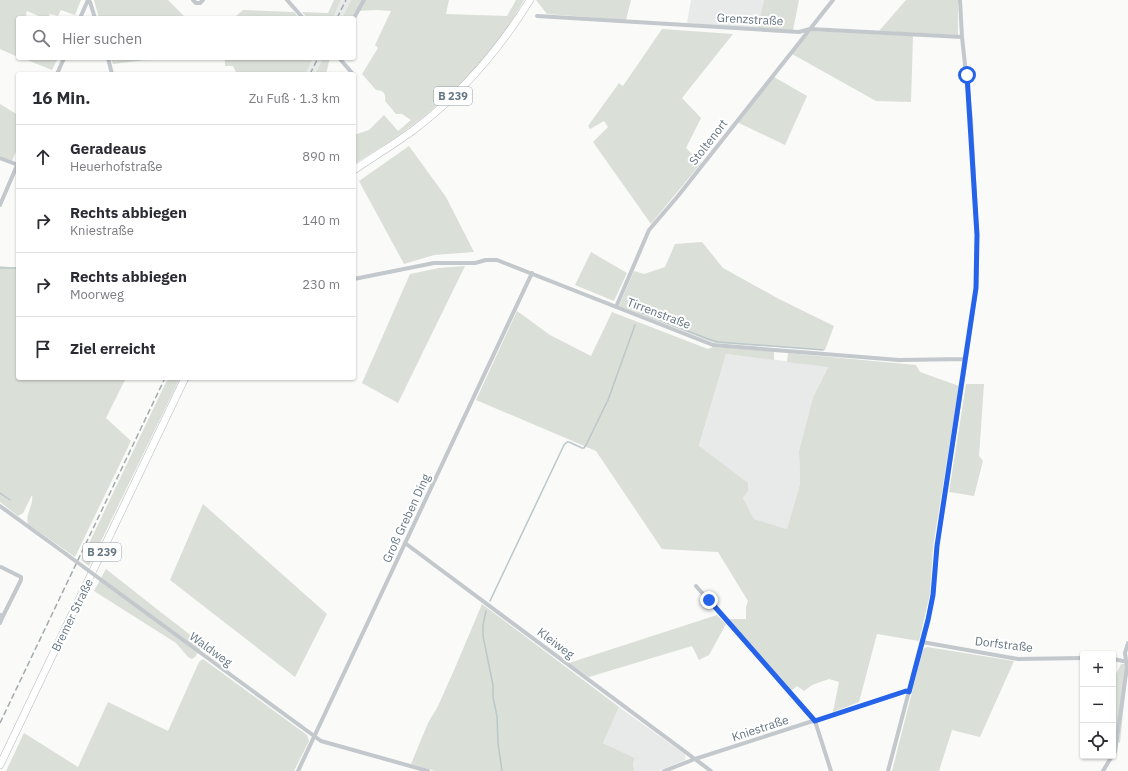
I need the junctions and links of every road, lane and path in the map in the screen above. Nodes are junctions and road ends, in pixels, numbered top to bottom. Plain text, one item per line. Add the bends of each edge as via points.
1 (88, 0) edge
2 (193, 0) edge
3 (203, 0) edge
4 (286, 0) edge
5 (364, 0) edge
6 (530, 0) edge
7 (833, 0) edge
8 (960, 0) edge
9 (81, 16) edge
10 (94, 16) edge
11 (301, 16) edge
12 (355, 16) edge
13 (537, 16) dead end
14 (810, 29) junction
15 (962, 37) junction
16 (63, 60) edge
17 (108, 60) edge
18 (341, 60) edge
19 (58, 72) edge
20 (112, 72) edge
21 (352, 72) edge
22 (0, 158) edge
23 (16, 163) edge
24 (16, 169) edge
25 (356, 169) edge
26 (0, 205) edge
27 (532, 273) junction
28 (356, 279) edge
29 (616, 307) junction
30 (966, 359) junction
31 (184, 380) edge
32 (0, 506) edge
33 (405, 544) junction
34 (1, 567) dead end
35 (696, 586) dead end
36 (2, 615) edge
37 (0, 623) edge
38 (922, 642) junction
39 (1128, 643) edge
40 (1080, 658) edge
41 (1116, 660) edge
42 (1127, 662) edge
43 (909, 692) junction
44 (815, 721) junction
45 (315, 737) junction
46 (1116, 745) edge
47 (695, 759) junction
48 (1111, 759) edge
49 (0, 765) edge
50 (298, 771) edge
51 (428, 771) edge
52 (664, 771) edge
53 (711, 771) edge
54 (831, 771) edge
55 (888, 771) edge
56 (1103, 771) edge

1 - 9 street
1 - 10 street
2 - 3 street via 196,3
4 - 11 street
5 - 12 street
6 - 25 main road, B 239 via 510,32 465,85 415,129
7 - 14 street, Stoltenort
8 - 15 street
13 - 14 street, Grenzstraße via 799,32
14 - 15 street, Grenzstraße
14 - 29 street, Stoltenort via 649,230
15 - 30 street via 971,119 977,235 976,288
16 - 19 street
17 - 20 street
18 - 21 street
22 - 23 street
24 - 26 street
27 - 28 street, Tirrenstraße via 492,259 475,263 434,263
27 - 29 street, Tirrenstraße
27 - 33 street, Groß Greben Ding
29 - 30 street, Tirrenstraße via 713,345 899,360
30 - 38 street via 937,546 933,595
31 - 49 main road, Bremer Straße / B 239
32 - 45 street, Waldweg, bridge
33 - 45 street, Groß Greben Ding
33 - 47 street, Kleiweg
34 - 36 street via 21,577
35 - 44 street
36 - 37 street
38 - 40 street, Dorfstraße via 1018,659
38 - 43 street
39 - 42 street
41 - 42 street
42 - 46 street
43 - 44 street, Kniestraße
43 - 55 street
44 - 47 street, Kniestraße
44 - 54 street
45 - 50 street, Groß Greben Ding
45 - 51 street, Waldweg via 321,741
47 - 52 street, Kniestraße
47 - 53 street, Kleiweg
48 - 56 street

